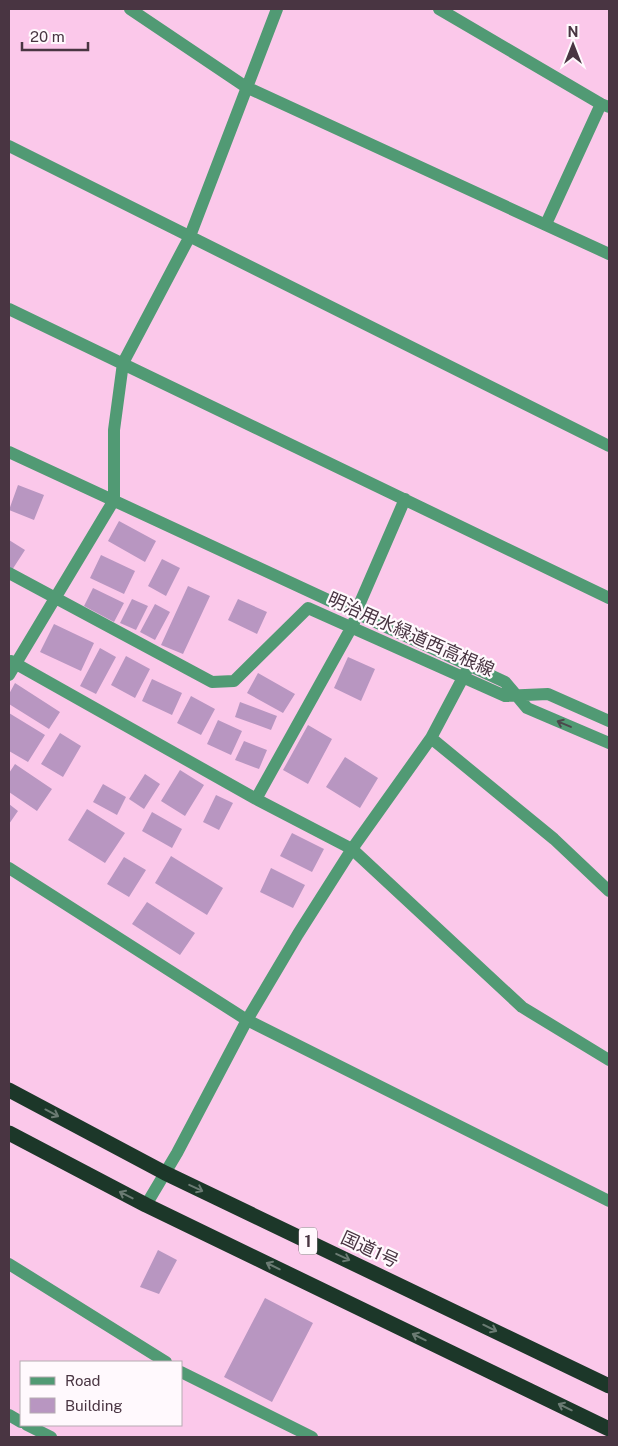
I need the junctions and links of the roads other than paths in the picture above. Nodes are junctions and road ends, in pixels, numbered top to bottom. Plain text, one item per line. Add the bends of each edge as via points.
1 (130, 9) edge
2 (277, 9) edge
3 (439, 9) edge
4 (246, 87) junction
5 (605, 105) edge
6 (9, 146) edge
7 (546, 224) junction
8 (190, 236) junction
9 (609, 254) edge
10 (9, 309) edge
11 (122, 364) junction
12 (609, 446) edge
13 (9, 452) edge
14 (405, 499) junction
15 (114, 500) junction
16 (9, 574) edge
17 (56, 598) junction
18 (609, 598) edge
19 (356, 612) junction
20 (352, 627) junction
21 (13, 662) edge
22 (466, 671) junction
23 (9, 676) edge
24 (517, 696) junction
25 (609, 721) edge
26 (431, 738) junction
27 (609, 743) edge
28 (256, 798) junction
29 (352, 849) junction
30 (9, 868) edge
31 (609, 892) edge
32 (248, 1020) junction
33 (609, 1060) edge
34 (9, 1090) edge
35 (9, 1134) edge
36 (165, 1173) junction
37 (609, 1201) edge
38 (146, 1205) junction
39 (9, 1264) edge
40 (164, 1361) edge
41 (182, 1372) edge
42 (609, 1386) edge
43 (30, 1426) edge
44 (609, 1429) edge
45 (51, 1437) edge
46 (312, 1437) edge

1 - 4 street
2 - 4 street
3 - 5 street
4 - 7 street
4 - 8 street
5 - 7 street
6 - 8 street
7 - 9 street
8 - 11 street
8 - 12 street
10 - 11 street
11 - 14 street
11 - 15 street via 114,430
13 - 15 street
14 - 18 street
14 - 19 street
15 - 17 street
15 - 19 street
16 - 17 street, 明治用水緑道西高根線
17 - 20 street, 明治用水緑道西高根線 via 212,682 234,681 308,608
17 - 21 street
19 - 20 street
19 - 22 street
20 - 22 street, 明治用水緑道西高根線
20 - 28 street
21 - 23 street
21 - 28 street
22 - 24 street, 明治用水緑道西高根線 via 505,696
22 - 26 street
24 - 25 street, 明治用水緑道西高根線 via 548,694
27 -> 24 street via 527,708
26 - 29 street
26 - 31 street via 554,839
28 - 29 street
29 - 32 street
29 - 33 street via 522,1007
30 - 32 street
32 - 36 street
32 - 37 street
34 -> 36 highway, 国道1号 / 1
38 -> 35 highway, 1
36 - 38 street
36 -> 42 highway, 国道1号 / 1
44 -> 38 highway, 1
39 - 40 street
41 - 46 street
43 - 45 street

